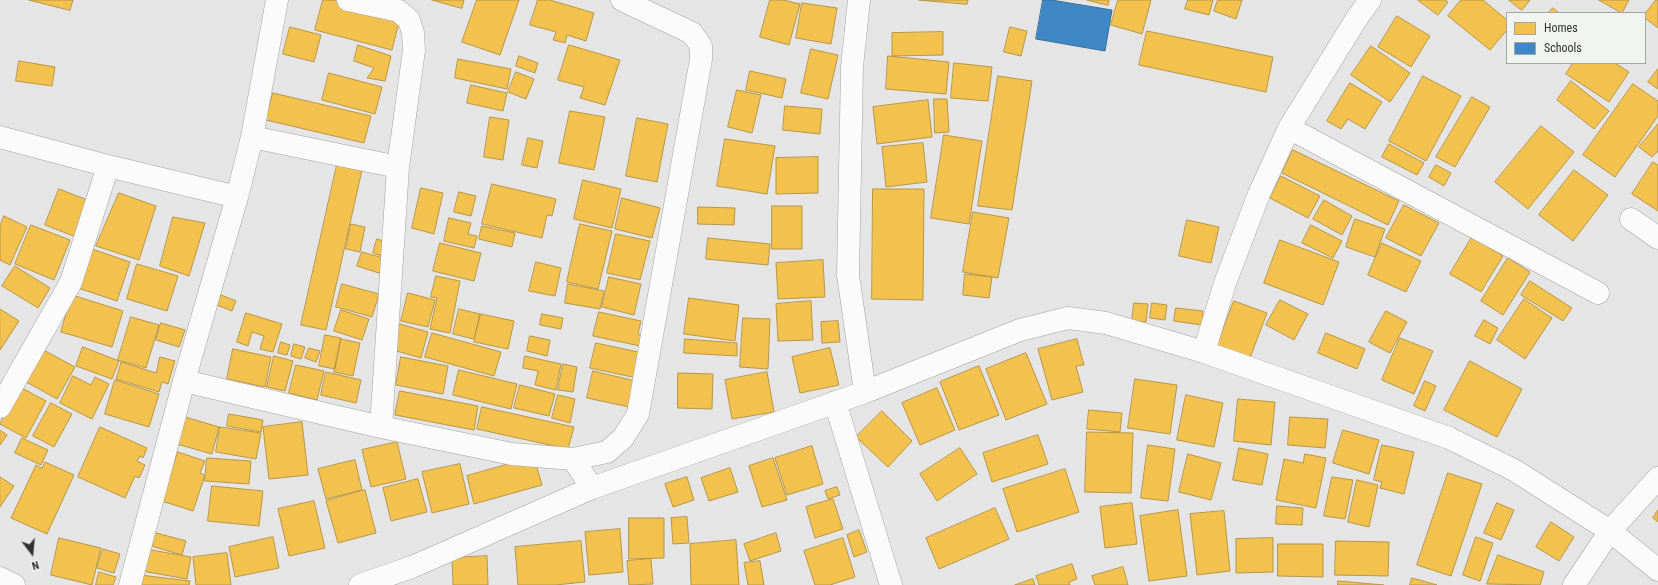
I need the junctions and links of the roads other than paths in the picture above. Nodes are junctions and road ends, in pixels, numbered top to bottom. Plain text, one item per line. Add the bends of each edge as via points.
1 (277, 0) edge
2 (348, 0) edge
3 (622, 0) edge
4 (859, 0) edge
5 (1370, 0) edge
6 (1289, 128) junction
7 (0, 137) edge
8 (252, 137) junction
9 (108, 166) junction
10 (398, 167) junction
11 (237, 197) junction
12 (1631, 219) dead end
13 (1658, 238) edge
14 (1598, 293) dead end
15 (1204, 352) junction
16 (184, 381) junction
17 (865, 392) junction
18 (836, 402) junction
19 (0, 407) edge
20 (381, 427) junction
21 (573, 459) junction
22 (1658, 478) edge
23 (592, 488) junction
24 (1610, 531) junction
25 (1658, 570) edge
26 (412, 576) edge
27 (0, 578) edge
28 (14, 585) edge
29 (130, 585) edge
30 (360, 585) edge
31 (891, 585) edge
32 (1574, 585) edge

1 - 8 street
2 - 10 street via 399,11 409,20 413,33 414,50
3 - 21 street via 692,33 701,46 701,59 638,414 623,438 607,452
4 - 17 street via 852,67 848,274
5 - 6 street
6 - 14 street
6 - 15 street via 1259,194 1225,283
7 - 9 street
8 - 10 street
8 - 11 street
9 - 11 street
9 - 19 street via 71,282
10 - 20 street
11 - 16 street
12 - 13 street
15 - 17 street via 1106,323 1068,318 1020,330
15 - 24 street via 1448,438 1514,470
16 - 20 street
16 - 29 street
17 - 18 street
18 - 23 street
18 - 31 street
20 - 21 street via 512,454
21 - 23 street
22 - 24 street
23 - 26 street
24 - 25 street
24 - 32 street
26 - 30 street
27 - 28 street

